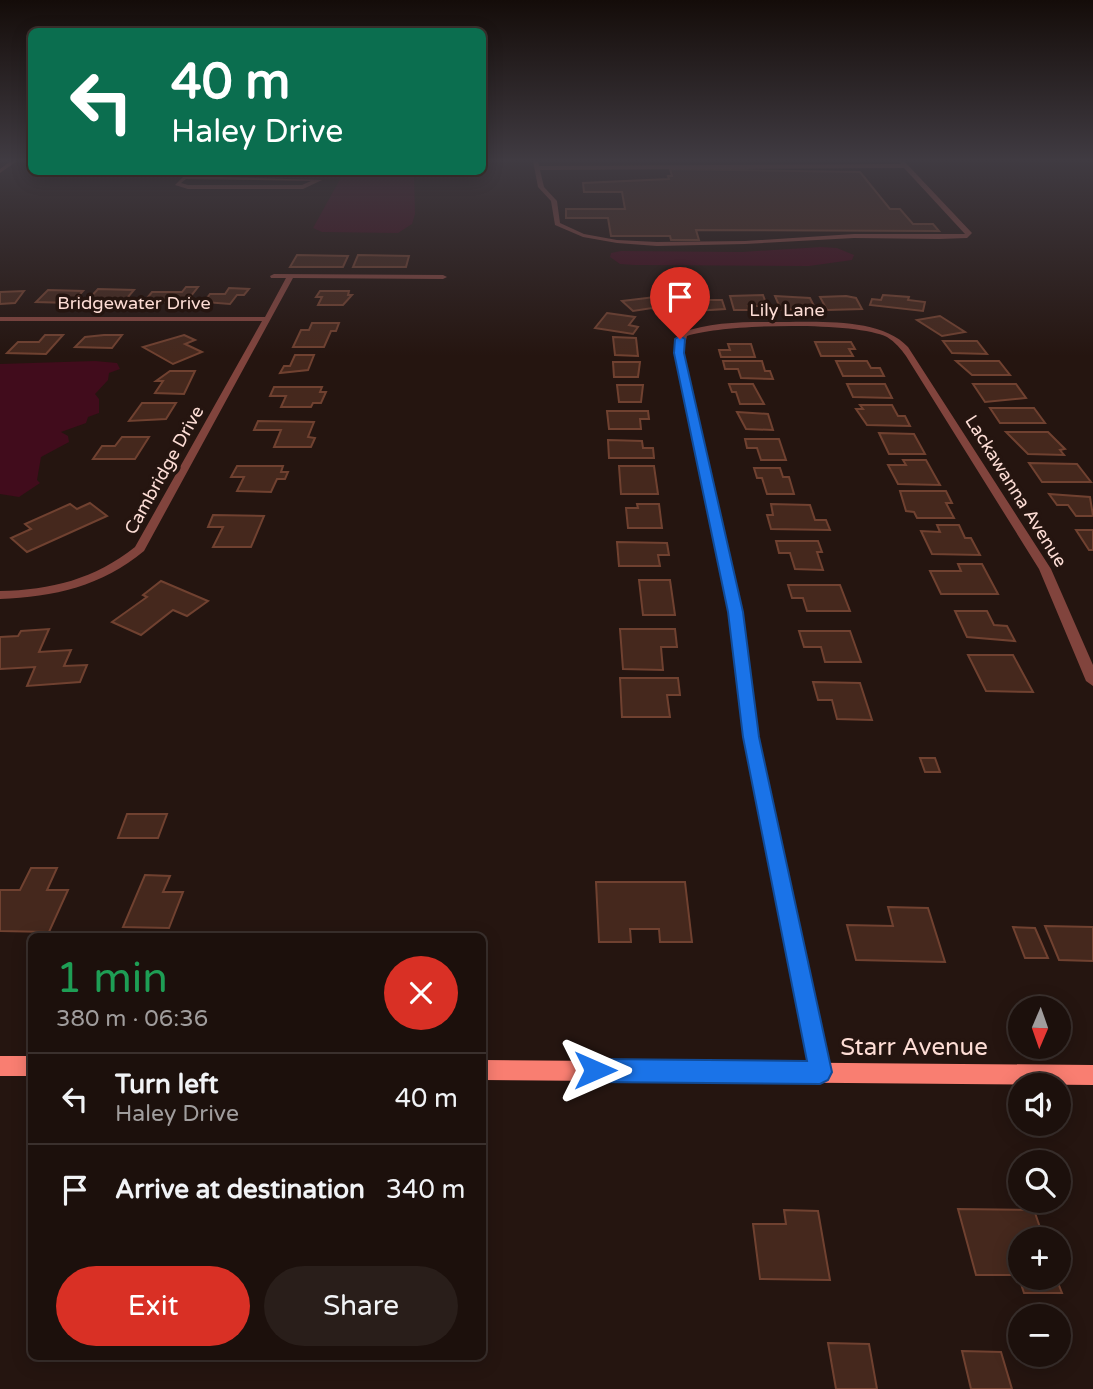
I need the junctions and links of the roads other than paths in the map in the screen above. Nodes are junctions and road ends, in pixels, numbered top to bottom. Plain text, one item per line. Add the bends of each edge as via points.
1 (562, 226) edge
2 (960, 226) edge
3 (274, 276) dead end
4 (291, 276) junction
5 (443, 277) dead end
6 (0, 318) edge
7 (267, 319) junction
8 (887, 334) joint
9 (0, 595) edge
10 (1093, 681) edge
11 (0, 1066) edge
12 (28, 1066) edge
13 (486, 1070) edge
14 (820, 1072) junction
15 (1093, 1074) edge

1 - 2 lane via 605,240 766,243 968,235
3 - 4 street
4 - 5 street
4 - 7 street, Cambridge Drive
6 - 7 street, Bridgewater Drive
7 - 9 street, Cambridge Drive via 140,549 118,566 78,584 37,594
8 - 10 street, Lackawanna Avenue via 910,355 1040,560
8 - 14 street, Lily Lane via 862,328 721,326 687,332 680,339 679,353 735,612 748,720
11 - 12 street
13 - 14 street, Starr Avenue
14 - 15 street, Starr Avenue

